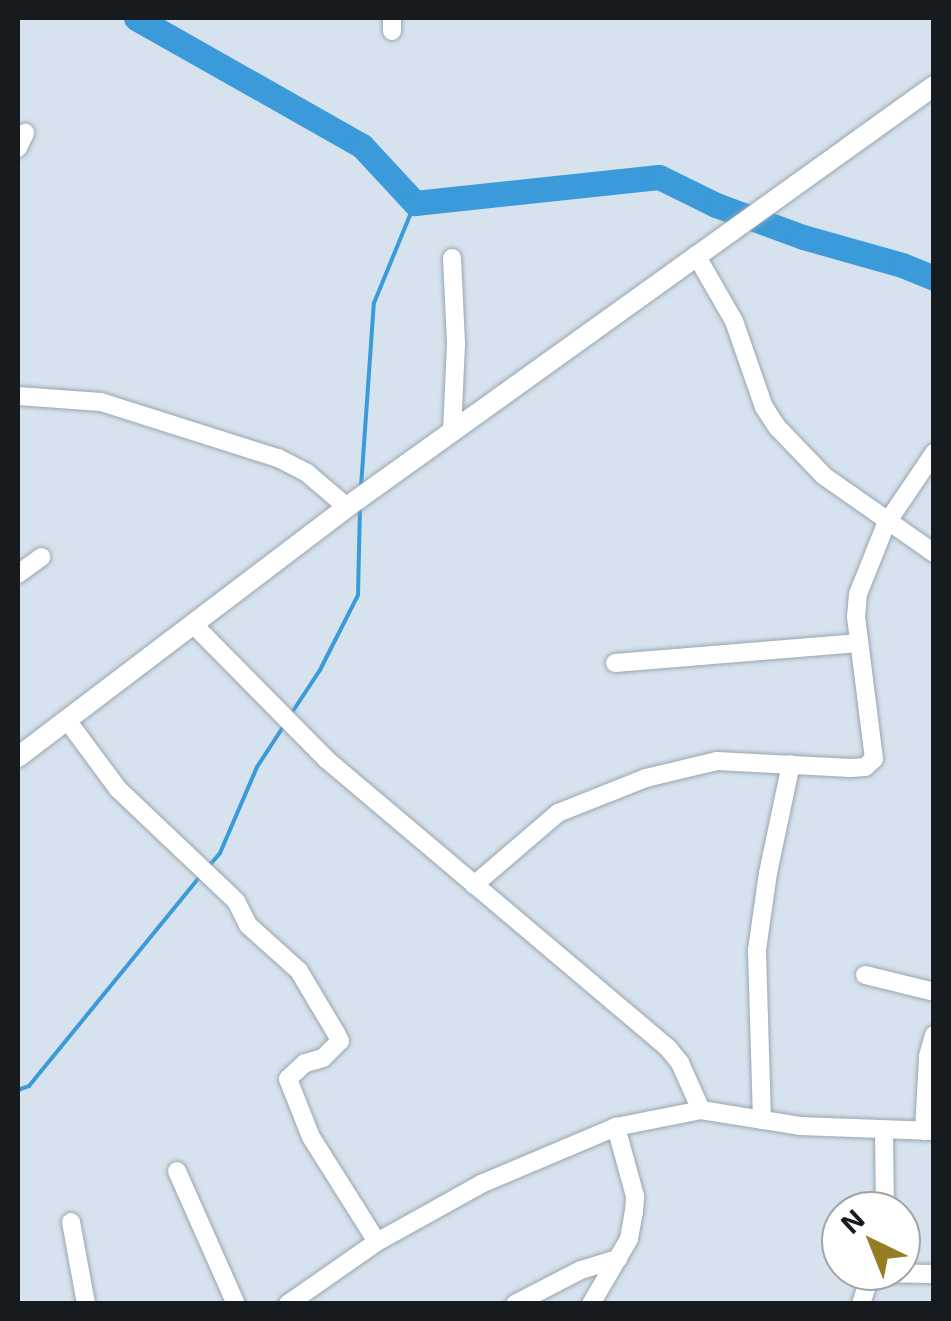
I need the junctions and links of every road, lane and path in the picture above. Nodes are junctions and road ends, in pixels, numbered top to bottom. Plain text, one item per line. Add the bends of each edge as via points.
1 (934, 86) edge
2 (696, 255) junction
3 (452, 258) dead end
4 (18, 396) edge
5 (452, 433) junction
6 (934, 453) edge
7 (356, 501) junction
8 (886, 524) junction
9 (934, 553) edge
10 (41, 557) dead end
11 (18, 574) edge
12 (195, 626) junction
13 (859, 643) junction
14 (615, 663) dead end
15 (67, 720) junction
16 (18, 756) edge
17 (791, 764) junction
18 (474, 885) junction
19 (865, 975) dead end
20 (934, 992) edge
21 (934, 1035) edge
22 (702, 1110) junction
23 (762, 1120) junction
24 (616, 1127) junction
25 (929, 1131) edge
26 (884, 1132) junction
27 (177, 1170) dead end
28 (885, 1191) edge
29 (72, 1222) dead end
30 (377, 1242) junction
31 (618, 1260) junction
32 (86, 1304) edge
33 (236, 1304) edge
34 (288, 1304) edge
35 (515, 1304) edge
36 (592, 1304) edge

1 - 2 main road
2 - 5 main road
2 - 8 street via 734,321 777,426 824,476
3 - 5 street
4 - 7 street via 101,402 278,458
5 - 7 main road
6 - 8 street
7 - 12 main road
8 - 9 street
8 - 13 street via 858,594
10 - 11 street
12 - 15 main road
12 - 18 street via 299,732
13 - 14 street
13 - 17 street via 874,759 851,768
15 - 16 main road
15 - 30 street via 118,788 299,971 340,1041 288,1079 311,1137
17 - 18 street via 716,761 618,787 558,813
17 - 23 street via 757,950
18 - 22 street via 668,1048
19 - 20 street
21 - 25 street
22 - 23 street
22 - 24 street
23 - 26 street
24 - 30 street via 514,1167
24 - 31 street via 635,1196 630,1239
25 - 26 street
26 - 28 street
27 - 33 street
29 - 32 street
30 - 34 street
31 - 35 street via 581,1270
31 - 36 street

